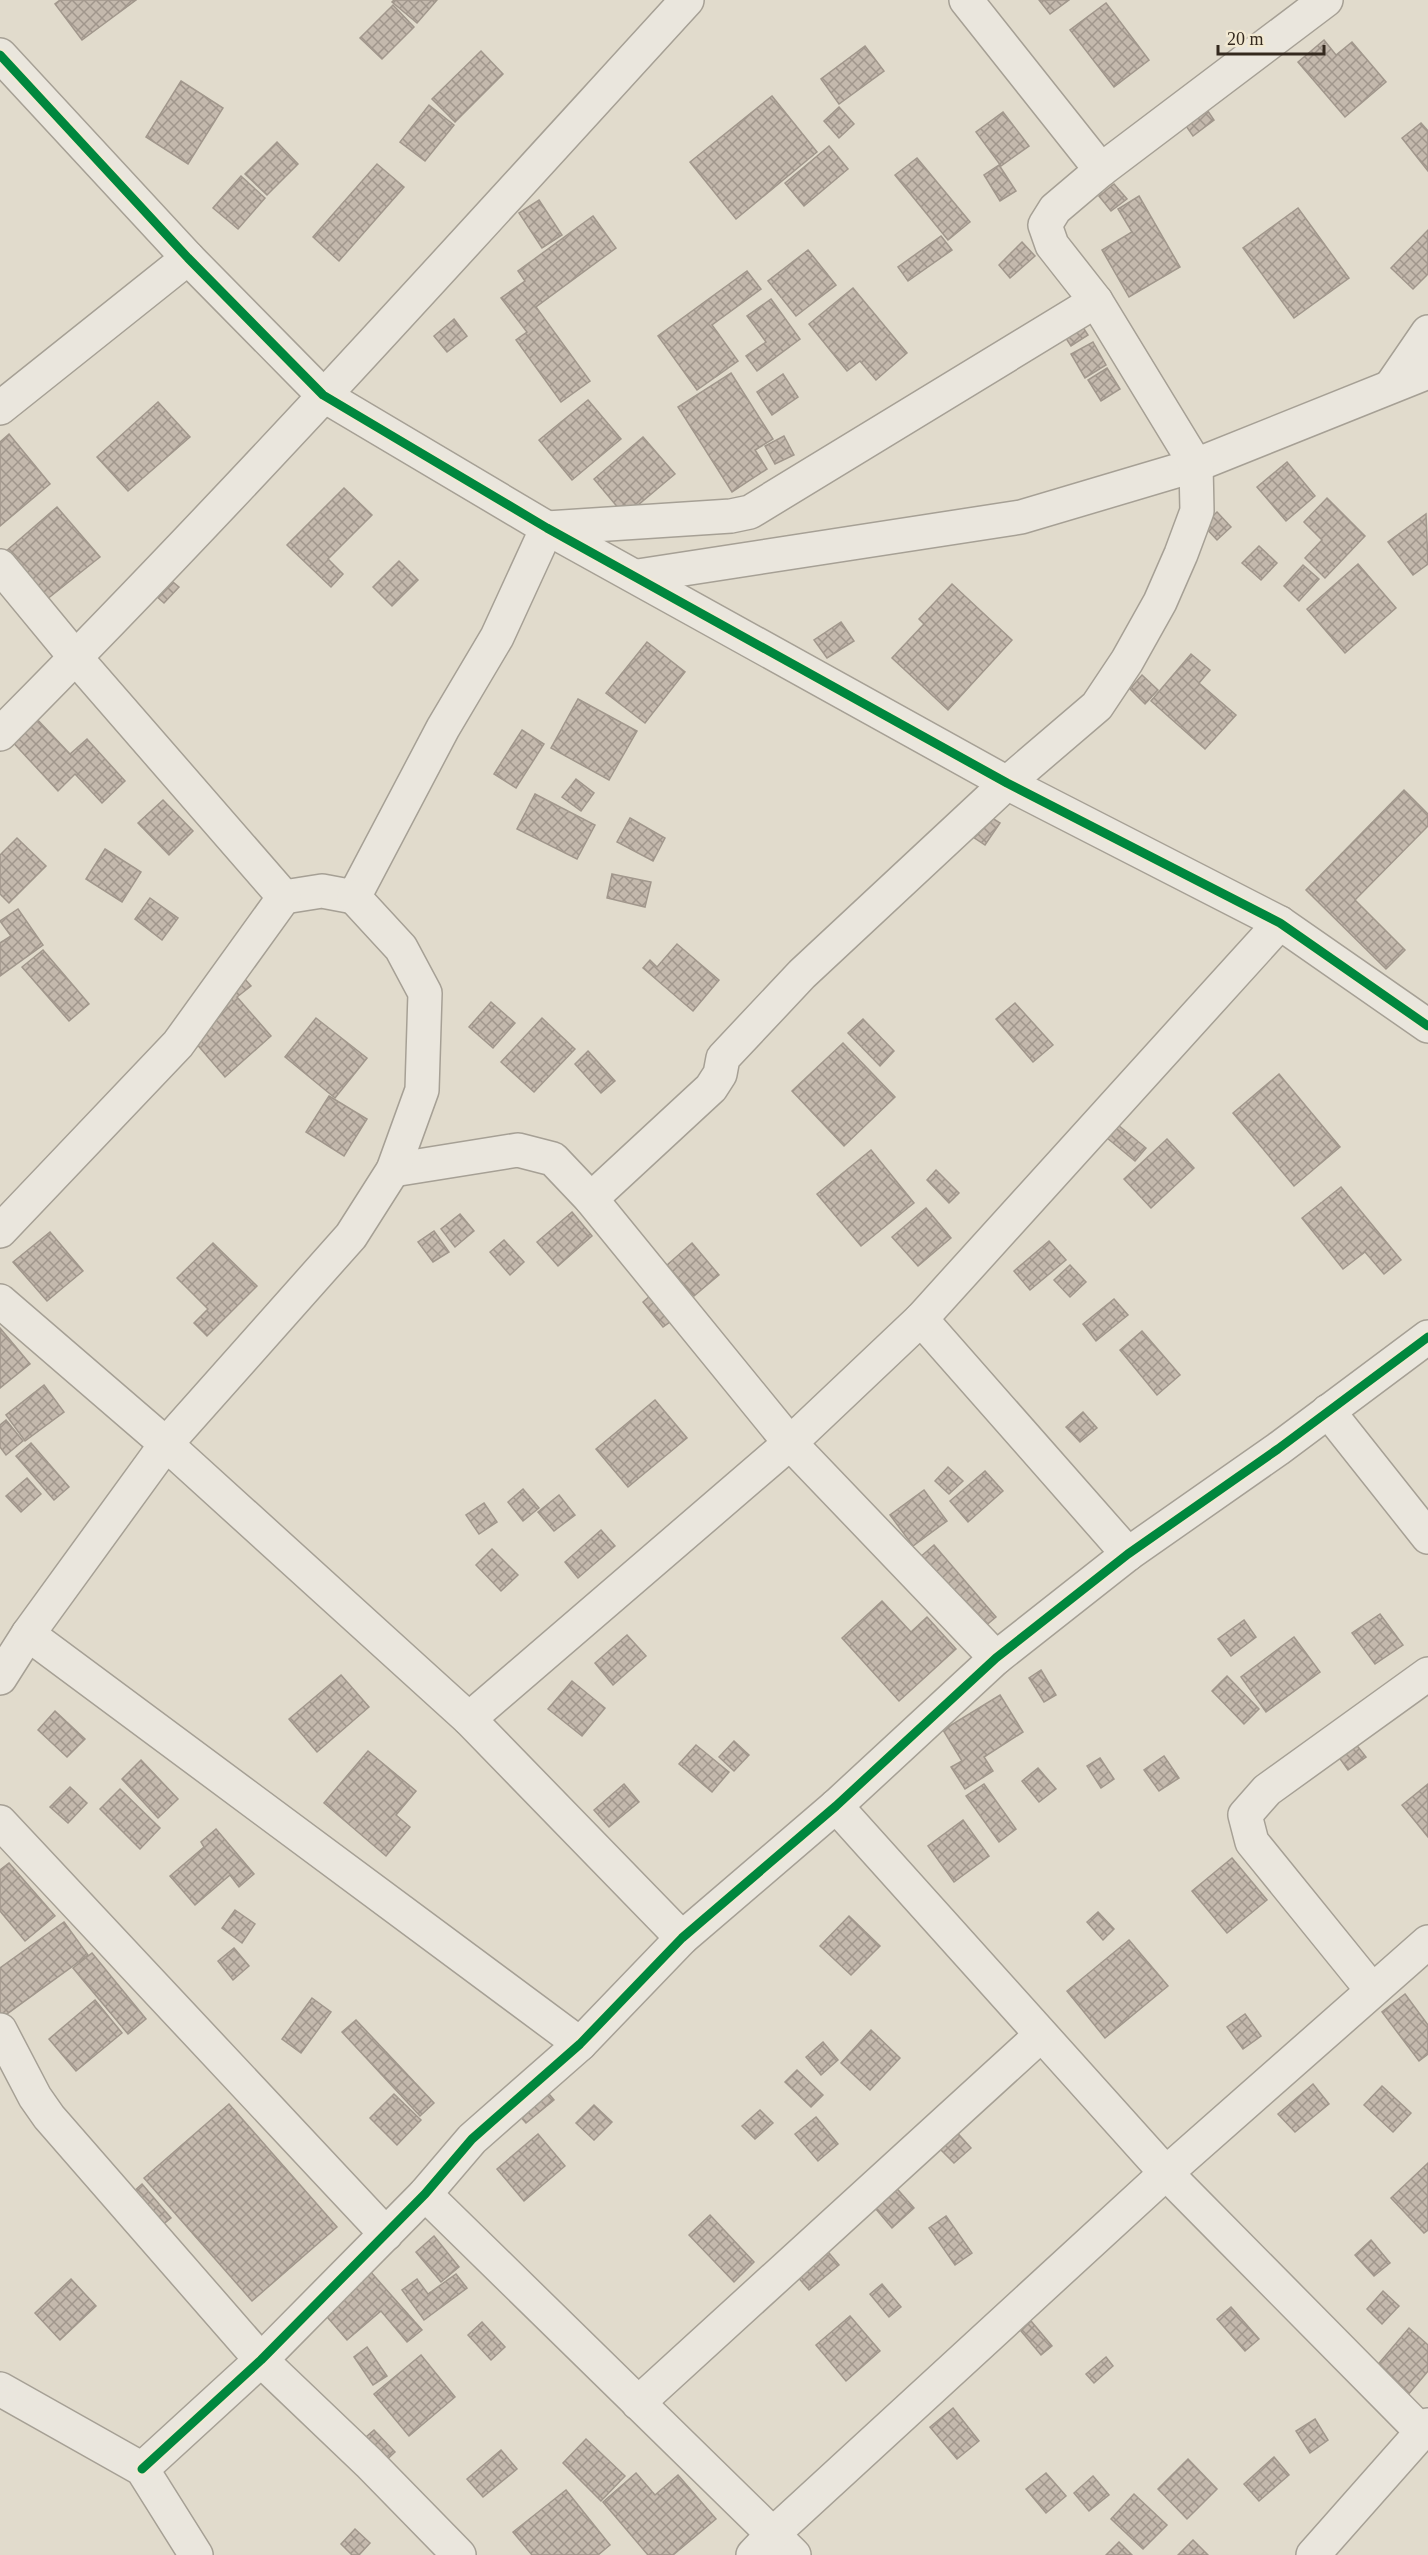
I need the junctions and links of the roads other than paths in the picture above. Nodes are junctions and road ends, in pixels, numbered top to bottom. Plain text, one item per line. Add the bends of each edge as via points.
1 (687, 0) edge
2 (966, 0) edge
3 (1326, 0) edge
4 (0, 55) edge
5 (1101, 170) junction
6 (188, 258) junction
7 (1096, 301) junction
8 (1428, 332) edge
9 (1428, 372) edge
10 (1391, 386) junction
11 (323, 395) junction
12 (0, 408) edge
13 (1196, 465) junction
14 (547, 528) junction
15 (0, 566) edge
16 (638, 576) junction
17 (76, 658) junction
18 (0, 734) edge
19 (1007, 783) junction
20 (284, 897) junction
21 (354, 897) junction
22 (1280, 923) junction
23 (1428, 1026) edge
24 (393, 1170) junction
25 (591, 1199) junction
26 (0, 1231) edge
27 (0, 1301) edge
28 (921, 1318) junction
29 (1428, 1337) edge
30 (1328, 1412) junction
31 (790, 1443) junction
32 (166, 1444) junction
33 (1428, 1537) edge
34 (1128, 1554) junction
35 (28, 1634) junction
36 (996, 1658) junction
37 (1428, 1674) edge
38 (0, 1678) edge
39 (469, 1719) junction
40 (836, 1806) junction
41 (0, 1822) edge
42 (682, 1938) junction
43 (1428, 1942) edge
44 (1372, 1990) junction
45 (0, 2030) edge
46 (1041, 2035) junction
47 (580, 2044) junction
48 (1166, 2173) junction
49 (425, 2194) junction
50 (386, 2234) junction
51 (261, 2360) junction
52 (0, 2389) edge
53 (638, 2403) junction
54 (1425, 2429) edge
55 (142, 2469) junction
56 (773, 2548) edge
57 (196, 2555) edge
58 (459, 2555) edge
59 (1313, 2555) edge

1 - 11 street
2 - 5 street
3 - 5 street
4 - 6 street
5 - 7 street via 1055,209 1045,225 1052,245
6 - 11 street
6 - 12 street
7 - 13 street
7 - 14 street via 750,512
8 - 10 street
9 - 10 street
10 - 13 street
11 - 14 street
11 - 17 street
13 - 16 street via 1021,517
13 - 19 street via 1197,512 1182,554 1126,661 1097,706
14 - 16 street
14 - 21 street via 497,637 443,728
15 - 17 street
16 - 19 street
17 - 18 street
17 - 20 street
19 - 22 street
19 - 25 street via 802,974 723,1058 720,1074 711,1088
20 - 21 street via 322,891
20 - 26 street via 178,1044
21 - 24 street via 401,948 425,993 422,1089
22 - 23 street
22 - 28 street
24 - 25 street via 518,1150 553,1159
24 - 32 street via 351,1236
25 - 31 street
27 - 32 street
28 - 31 street
28 - 34 street
29 - 30 street
30 - 33 street
30 - 34 street
31 - 36 street
31 - 39 street
32 - 35 street
32 - 39 street
34 - 36 street
35 - 38 street
35 - 47 street
36 - 40 street
37 - 44 street via 1267,1790 1245,1815 1252,1842
39 - 42 street
40 - 42 street
40 - 46 street
41 - 50 street
42 - 47 street
43 - 44 street
44 - 48 street
45 - 51 street via 49,2117
46 - 48 street
46 - 53 street
47 - 49 street via 472,2139
48 - 54 street
48 - 56 street
49 - 50 street
49 - 53 street
50 - 51 street
51 - 55 street
51 - 58 street
52 - 55 street
53 - 56 street
54 - 59 street
55 - 57 street

